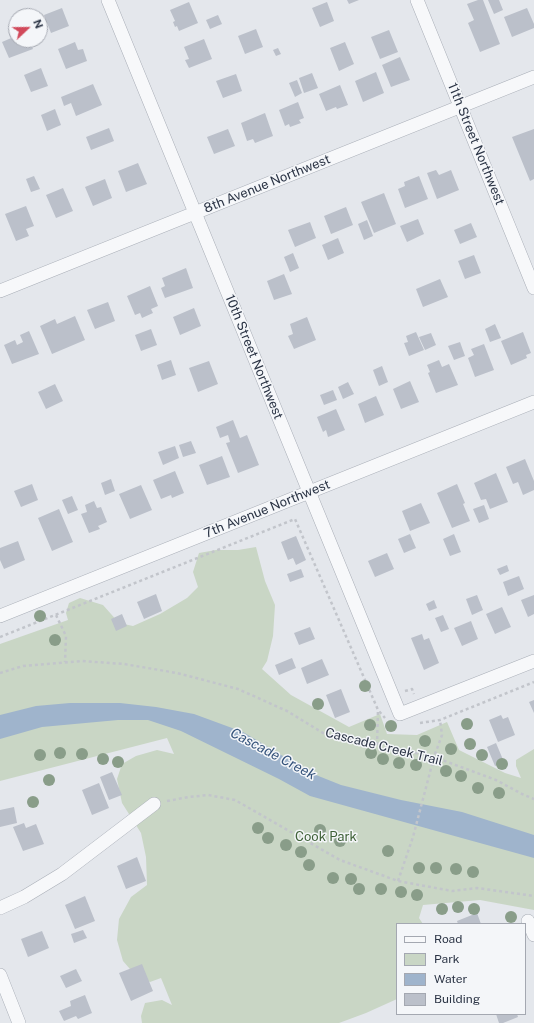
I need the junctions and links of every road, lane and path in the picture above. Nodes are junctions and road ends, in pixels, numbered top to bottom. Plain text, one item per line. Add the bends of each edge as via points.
1 (108, 0) edge
2 (418, 0) edge
3 (534, 77) edge
4 (461, 106) junction
5 (196, 213) junction
6 (534, 288) edge
7 (0, 291) edge
8 (534, 402) edge
9 (309, 492) junction
10 (56, 615) junction
11 (0, 616) edge
12 (0, 637) edge
13 (534, 661) edge
14 (65, 662) junction
15 (0, 673) edge
16 (534, 682) edge
17 (377, 745) junction
18 (434, 757) junction
19 (534, 799) edge
20 (154, 804) joint
21 (398, 881) junction
22 (534, 896) edge
23 (0, 908) edge
24 (528, 921) dead end
25 (534, 935) edge
26 (0, 975) edge
27 (18, 1023) edge

1 - 5 street, 10th Street Northwest
2 - 4 street, 11th Street Northwest
3 - 4 street, 8th Avenue Northwest
4 - 5 street, 8th Avenue Northwest
4 - 6 street, 11th Street Northwest
5 - 7 street, 8th Avenue Northwest
5 - 9 street, 10th Street Northwest
8 - 9 street, 7th Avenue Northwest
9 - 11 street, 7th Avenue Northwest
9 - 13 street, 10th Street Northwest via 400,714
10 - 12 path
10 - 14 path via 66,636
10 - 17 path via 295,519 378,710
14 - 15 path, Cascade Creek Trail via 23,666
14 - 17 path, Cascade Creek Trail via 124,664 185,675 238,689 287,711 323,733
16 - 18 path via 440,720 442,735
17 - 18 path, Cascade Creek Trail
18 - 19 path, Cascade Creek Trail via 496,780
18 - 21 path via 413,838
20 - 21 path via 208,795 235,800 340,860
20 - 23 street via 62,874
21 - 22 path via 452,892 477,888
24 - 25 street
26 - 27 street

